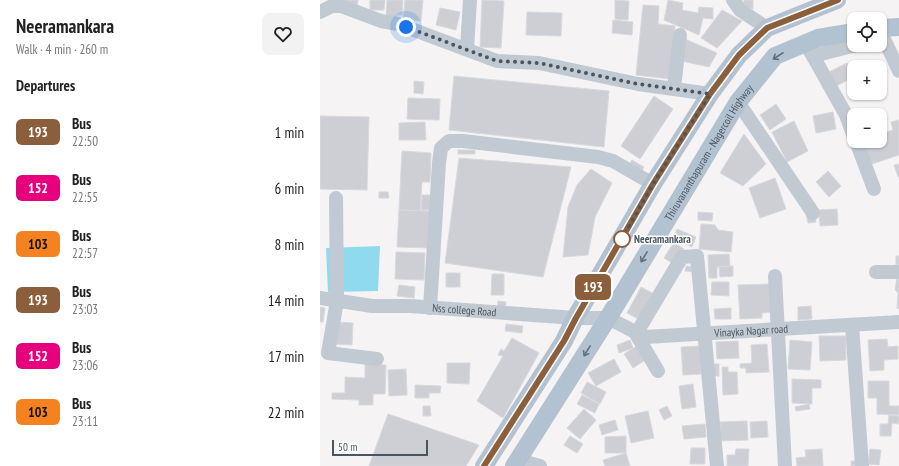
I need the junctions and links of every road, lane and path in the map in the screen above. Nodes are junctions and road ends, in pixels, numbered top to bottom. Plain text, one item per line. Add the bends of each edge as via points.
1 (470, 0) edge
2 (733, 0) edge
3 (838, 0) edge
4 (321, 7) edge
5 (361, 7) edge
6 (899, 27) edge
7 (767, 28) junction
8 (887, 28) edge
9 (847, 33) edge
10 (680, 35) dead end
11 (887, 45) edge
12 (847, 46) edge
13 (467, 49) junction
14 (809, 50) junction
15 (899, 71) edge
16 (674, 88) junction
17 (710, 94) junction
18 (738, 102) junction
19 (847, 119) edge
20 (859, 148) edge
21 (653, 184) junction
22 (874, 188) dead end
23 (336, 198) dead end
24 (813, 213) dead end
25 (876, 272) dead end
26 (899, 272) edge
27 (775, 276) dead end
28 (320, 298) edge
29 (337, 300) junction
30 (430, 308) junction
31 (576, 318) junction
32 (608, 318) junction
33 (899, 322) edge
34 (852, 325) junction
35 (778, 329) junction
36 (636, 334) junction
37 (704, 334) junction
38 (377, 359) dead end
39 (658, 371) dead end
40 (862, 460) edge
41 (516, 463) edge
42 (484, 466) edge
43 (540, 466) edge
44 (717, 466) edge
45 (786, 466) edge

1 - 13 street
2 - 7 street via 740,10
3 - 7 main road
4 - 5 street
5 - 13 street via 381,21 398,24
6 - 8 main road
7 - 17 main road via 739,55
9 - 14 main road, Thiruvananthapuram - Nagercoil Highway via 818,38
10 - 16 street
11 - 15 street
12 - 14 street
13 - 16 street via 497,61 539,63 638,84
14 -> 18 main road, Thiruvananthapuram - Nagercoil Highway via 775,56
14 - 19 street
16 - 17 street
17 - 21 main road
18 - 24 street
18 -> 32 main road, Thiruvananthapuram - Nagercoil Highway
20 - 22 street
21 - 30 street via 613,161 598,157 448,141 441,148 438,162
21 - 31 main road
23 - 29 street
25 - 26 street
27 - 35 street
28 - 29 street, Nss college Road
29 - 30 street, Nss college Road via 372,306
29 - 38 street via 328,353
30 - 31 street, Nss college Road
31 - 32 street, Nss college Road
31 - 42 main road
32 - 36 street, Vinayka Nagar road
32 -> 41 main road, Thiruvananthapuram - Nagercoil Highway
33 - 34 street, Vinayka Nagar road
34 - 35 street, Vinayka Nagar road
34 - 40 street
35 - 37 street, Vinayka Nagar road
35 - 45 street
36 - 37 street, Vinayka Nagar road via 645,337
36 - 37 street via 682,256 697,256
36 - 39 street
37 - 44 street
41 - 43 street

